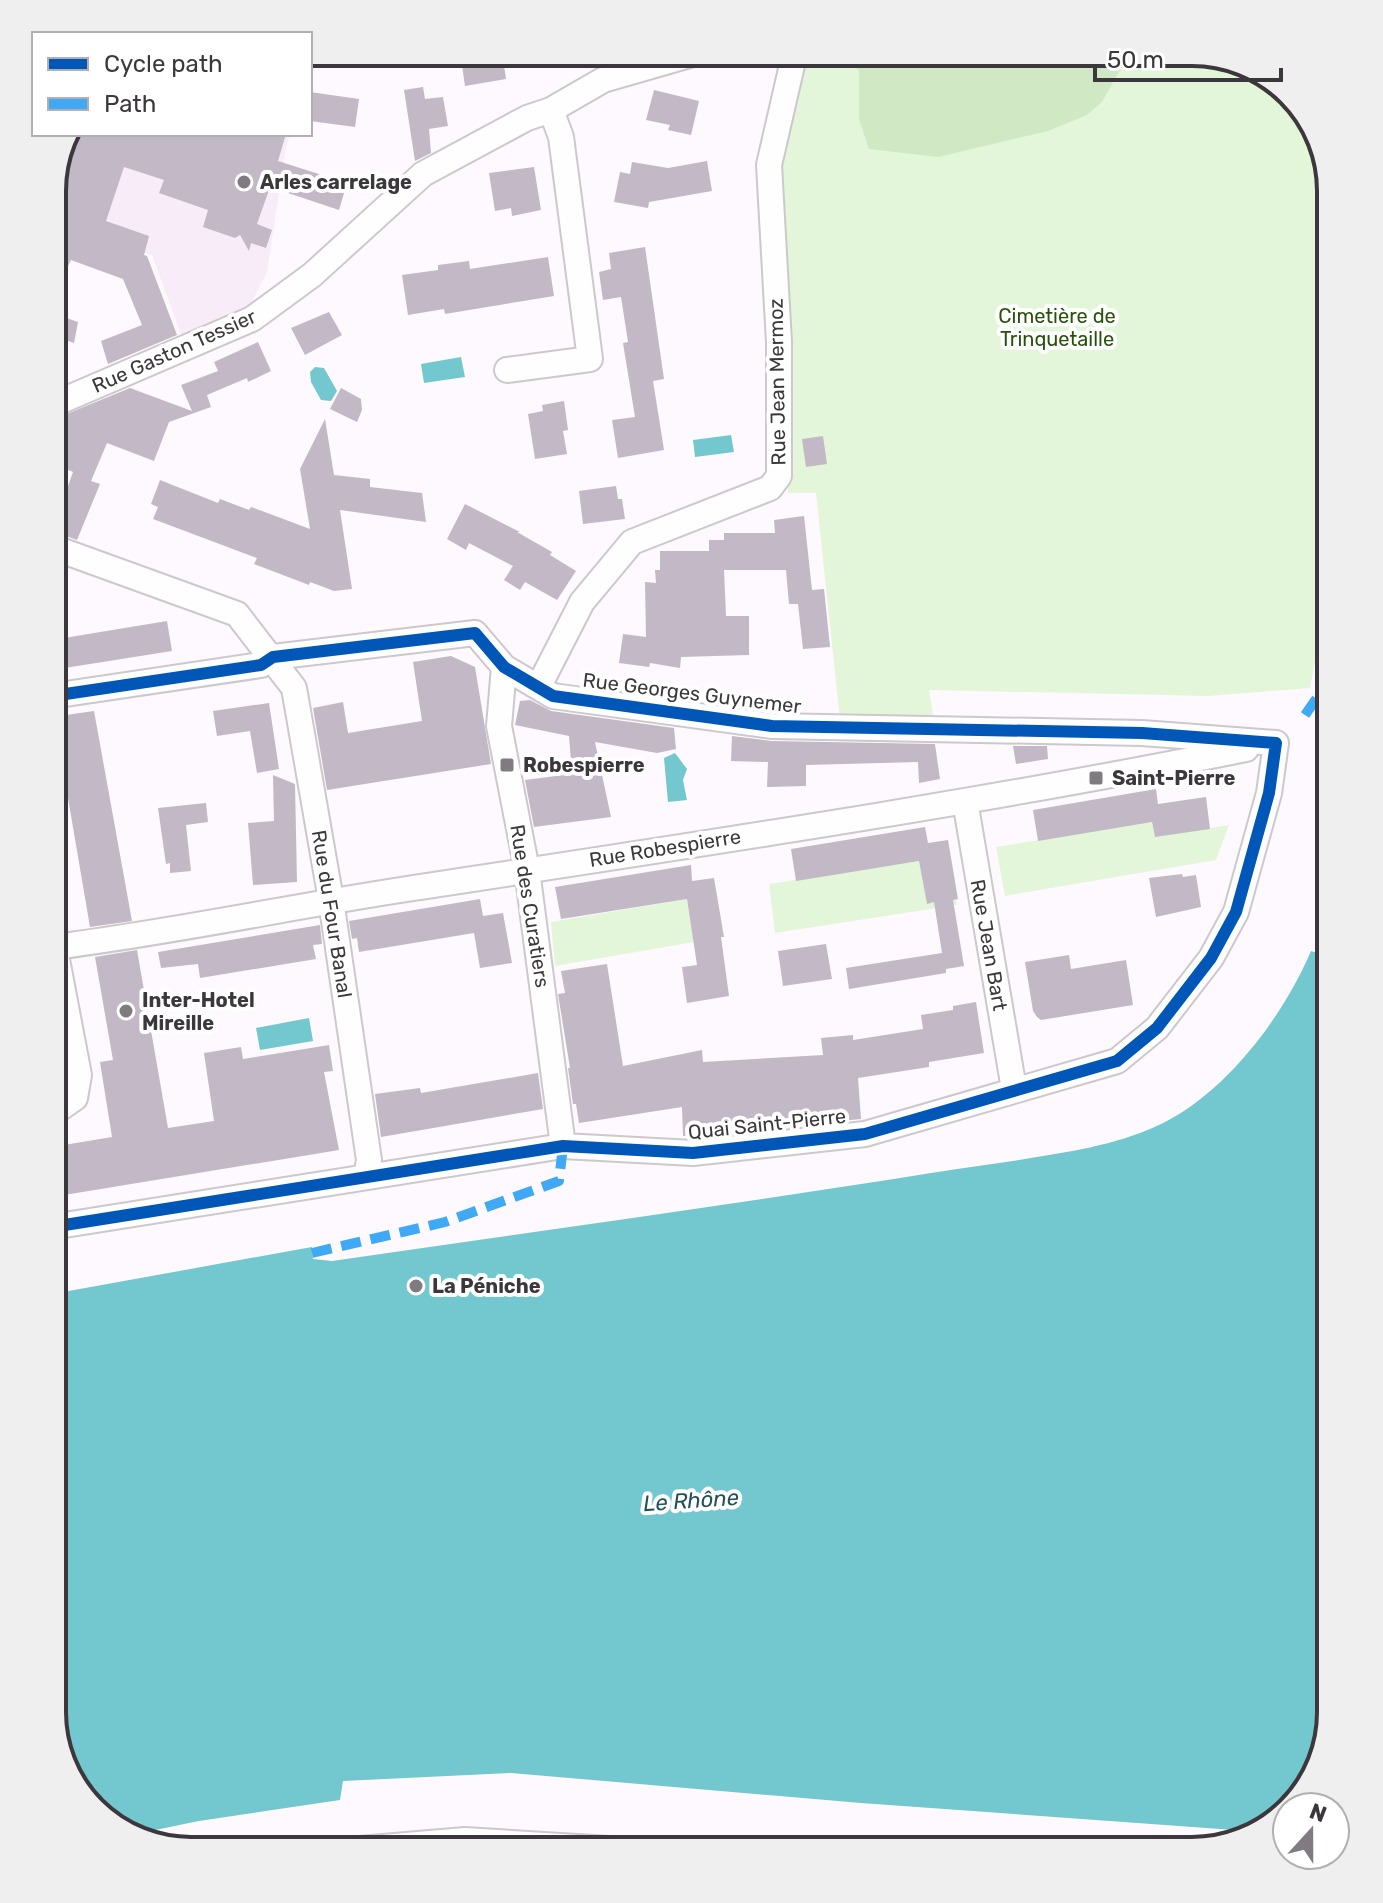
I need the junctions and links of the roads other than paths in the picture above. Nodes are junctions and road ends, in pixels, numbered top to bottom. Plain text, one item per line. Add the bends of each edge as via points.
1 (652, 66) edge
2 (792, 66) edge
3 (551, 110) junction
4 (507, 370) dead end
5 (66, 399) edge
6 (66, 552) edge
7 (273, 657) junction
8 (504, 667) junction
9 (539, 686) junction
10 (66, 694) edge
11 (1276, 743) junction
12 (965, 801) junction
13 (527, 870) junction
14 (331, 900) junction
15 (66, 939) edge
16 (66, 1008) edge
17 (1014, 1089) junction
18 (66, 1104) edge
19 (563, 1146) junction
20 (366, 1177) junction
21 (66, 1225) edge

1 - 3 street, Rue Gaston Tessier via 603,80
2 - 9 street, Rue Jean Mermoz via 769,165 779,342 779,476 770,488 632,542 582,602
3 - 4 street via 561,137 590,359
3 - 5 street, Rue Gaston Tessier via 423,174 312,275 252,319
6 - 7 street via 237,614
7 - 8 street, Rue Georges Guynemer via 475,633
7 - 10 street via 261,665
7 - 14 street, Rue du Four Banal via 294,688
8 - 9 street, Rue Georges Guynemer
8 - 13 street, Rue des Curatiers via 499,726
9 - 11 street, Rue Georges Guynemer via 553,696 772,726 1142,733
11 - 12 street, Rue Robespierre
11 - 17 street, Quai Saint-Pierre via 1269,793 1236,912 1211,958 1157,1028 1117,1061
12 - 13 street, Rue Robespierre
12 - 17 street, Rue Jean Bart
13 - 14 street, Rue Robespierre
13 - 19 street, Rue des Curatiers
14 - 15 street, Rue Robespierre via 148,934
14 - 20 street, Rue du Four Banal via 369,1160
16 - 18 street via 79,1075 75,1098
17 - 19 street, Quai Saint-Pierre via 865,1134 693,1153
19 - 20 street, Quai Saint-Pierre
20 - 21 street, Quai Saint-Pierre

